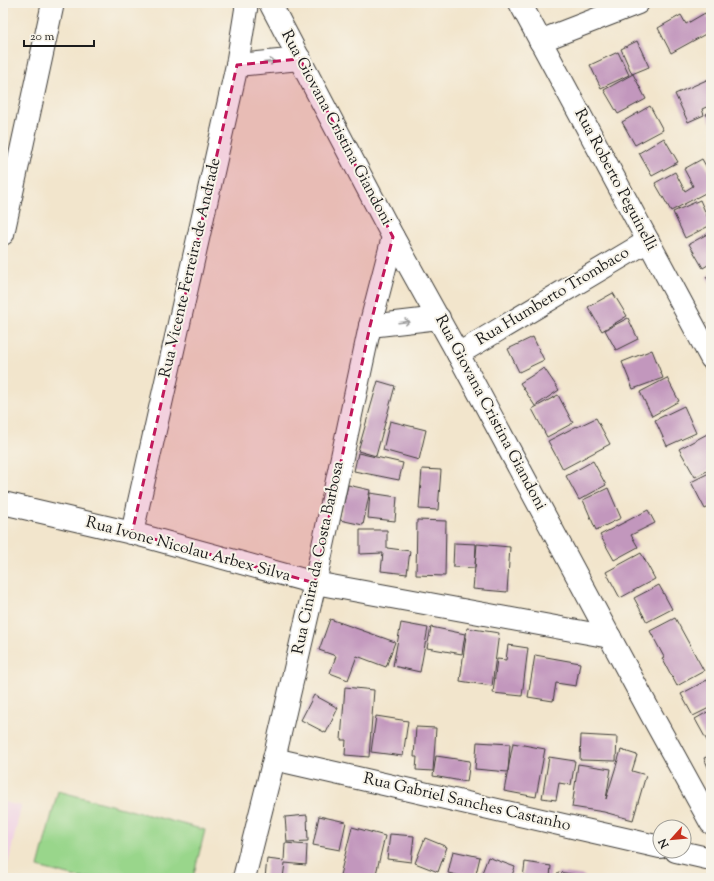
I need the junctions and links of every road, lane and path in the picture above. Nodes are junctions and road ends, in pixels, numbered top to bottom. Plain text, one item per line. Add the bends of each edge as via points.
1 (53, 3) edge
2 (247, 3) edge
3 (270, 3) edge
4 (520, 3) edge
5 (638, 3) edge
6 (540, 41) junction
7 (300, 59) junction
8 (237, 65) junction
9 (3, 234) edge
10 (393, 237) junction
11 (648, 240) junction
12 (438, 318) junction
13 (370, 326) junction
14 (458, 354) junction
15 (711, 358) edge
16 (3, 503) edge
17 (132, 533) junction
18 (315, 583) junction
19 (610, 637) junction
20 (274, 759) junction
21 (711, 823) edge
22 (652, 845) edge
23 (692, 855) edge
24 (711, 859) edge
25 (244, 878) edge

1 - 9 street
2 - 8 street, Rua Vicente Ferreira de Andrade
3 - 7 street, Rua Giovana Cristina Giandoni
4 - 6 street, Rua Roberto Peguinelli
5 - 6 street
6 - 11 street, Rua Roberto Peguinelli
8 -> 7 street
7 - 10 street, Rua Giovana Cristina Giandoni
8 - 17 street, Rua Vicente Ferreira de Andrade
10 - 12 street, Rua Giovana Cristina Giandoni
10 - 13 street, Rua Cinira da Costa Barbosa
11 - 14 street, Rua Humberto Trombaco
11 - 15 street, Rua Roberto Peguinelli
13 -> 12 street
12 - 14 street, Rua Giovana Cristina Giandoni
13 - 18 street, Rua Cinira da Costa Barbosa
14 - 19 street, Rua Giovana Cristina Giandoni
16 - 17 street, Rua Ivone Nicolau Arbex Silva
17 - 18 street, Rua Ivone Nicolau Arbex Silva
18 - 19 street, Rua Ivone Nicolau Arbex Silva
18 - 20 street, Rua Cinira da Costa Barbosa
19 - 21 street, Rua Giovana Cristina Giandoni
20 - 22 street, Rua Gabriel Sanches Castanho
20 - 25 street, Rua Cinira da Costa Barbosa
23 - 24 street

